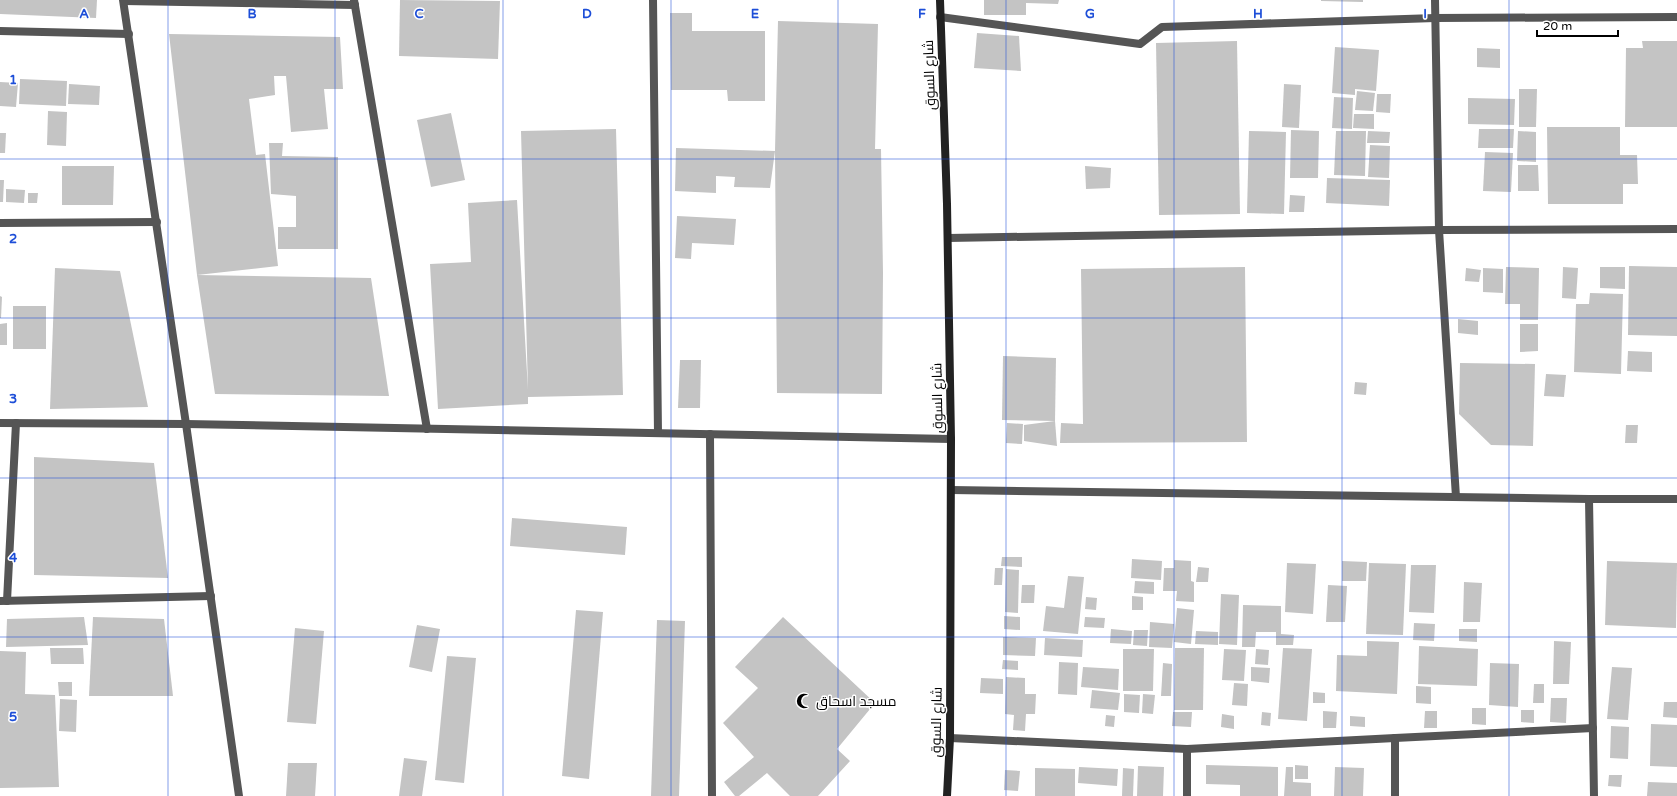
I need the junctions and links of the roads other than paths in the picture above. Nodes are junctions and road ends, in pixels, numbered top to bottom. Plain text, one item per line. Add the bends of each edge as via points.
1 (124, 0) edge
2 (653, 0) edge
3 (940, 0) edge
4 (1435, 0) edge
5 (354, 3) edge
6 (940, 17) junction
7 (1677, 17) edge
8 (1435, 18) junction
9 (0, 31) edge
10 (129, 34) junction
11 (157, 222) junction
12 (0, 223) edge
13 (1677, 229) edge
14 (1439, 230) junction
15 (948, 238) junction
16 (0, 423) edge
17 (16, 423) junction
18 (186, 424) junction
19 (428, 429) junction
20 (658, 433) junction
21 (710, 434) junction
22 (951, 439) junction
23 (951, 490) junction
24 (1456, 497) junction
25 (1677, 499) edge
26 (1590, 500) junction
27 (211, 596) junction
28 (4, 601) edge
29 (1593, 728) junction
30 (950, 738) junction
31 (1395, 738) junction
32 (1187, 749) junction
33 (239, 796) edge
34 (712, 796) edge
35 (947, 796) edge
36 (1187, 796) edge
37 (1395, 796) edge
38 (1594, 796) edge

1 - 5 street
1 - 10 street
2 - 20 street
3 - 6 street, شارع السوق
4 - 8 street
5 - 19 street
6 - 8 street via 1140,44 1162,27
6 - 15 street, شارع السوق
7 - 8 street
8 - 14 street
9 - 10 street
10 - 11 street
11 - 12 street
11 - 18 street
13 - 14 street
14 - 15 street
14 - 24 street
15 - 22 street, شارع السوق
16 - 17 street
17 - 18 street
17 - 28 street
18 - 19 street
18 - 27 street
19 - 20 street
20 - 21 street
21 - 22 street
21 - 34 street
22 - 23 street, شارع السوق
23 - 24 street
23 - 30 street, شارع السوق
24 - 26 street
25 - 26 street
26 - 29 street
27 - 28 street
27 - 33 street
29 - 31 street
29 - 38 street
30 - 32 street
30 - 35 street, شارع السوق
31 - 32 street
31 - 37 street
32 - 36 street

